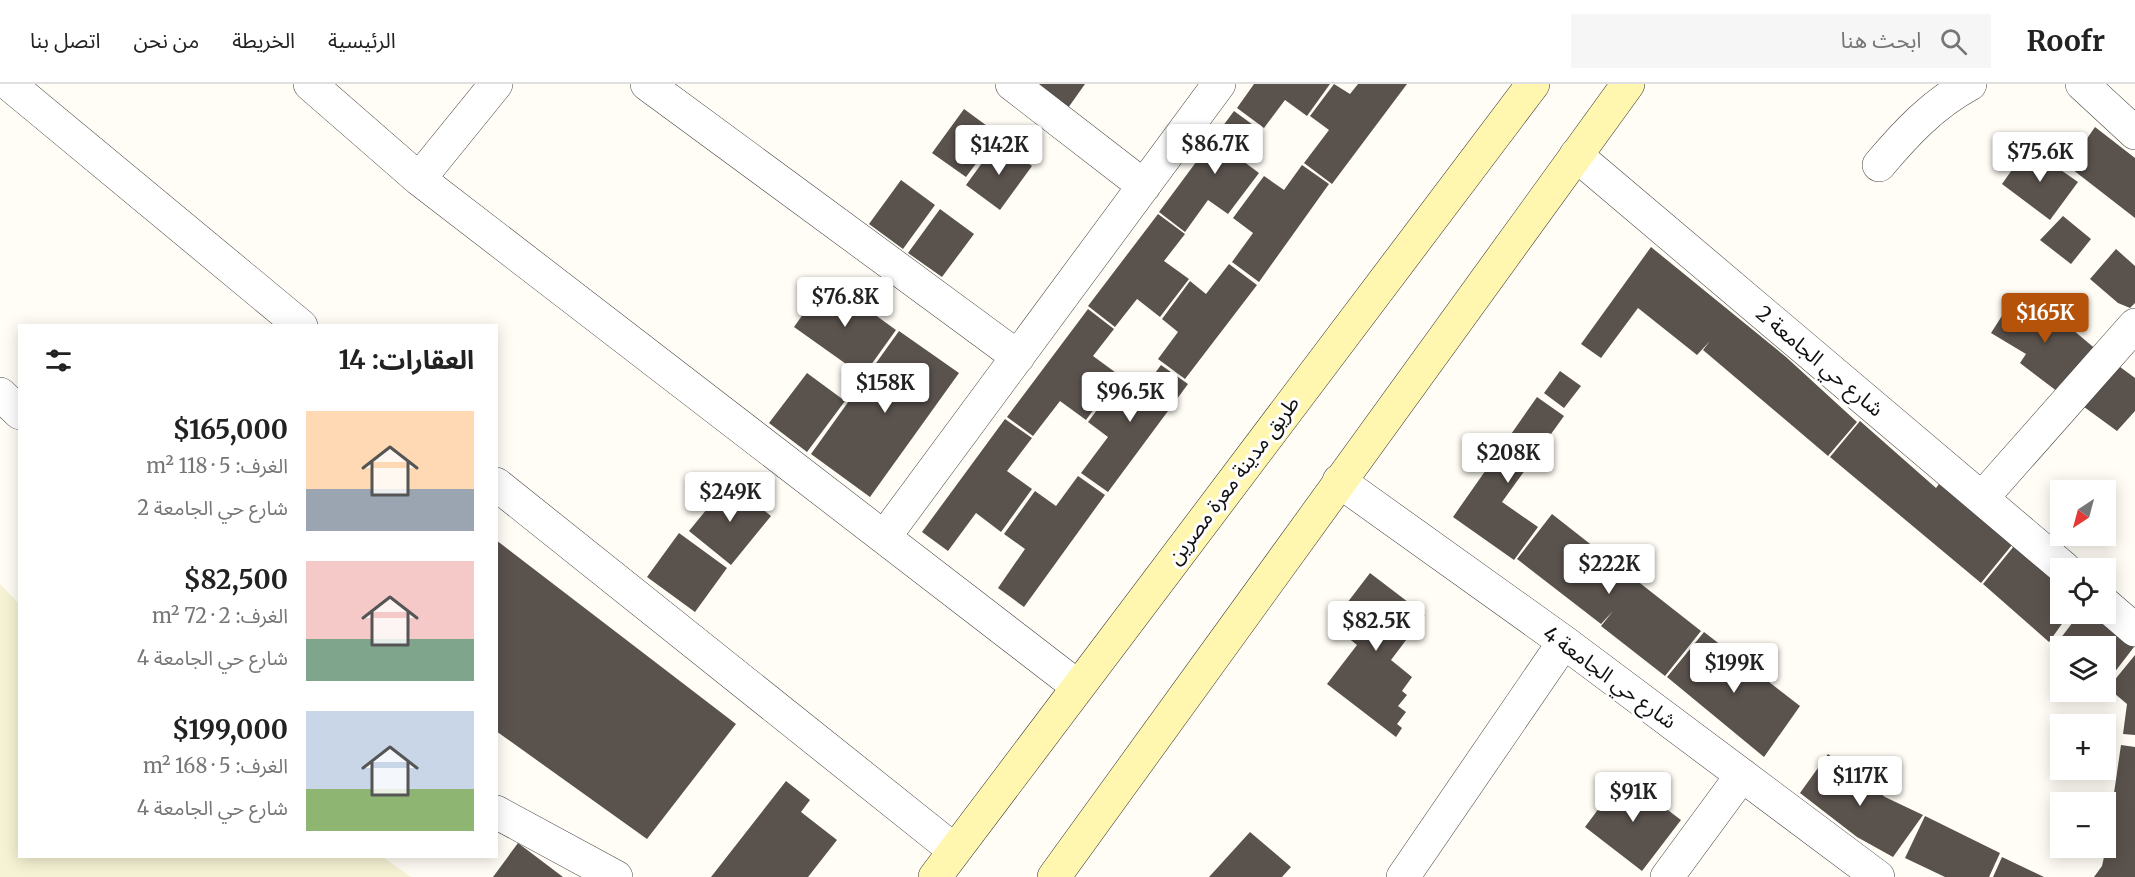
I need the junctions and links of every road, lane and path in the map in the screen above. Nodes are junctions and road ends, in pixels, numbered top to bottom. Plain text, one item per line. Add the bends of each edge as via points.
1 (9, 84) edge
2 (310, 84) edge
3 (496, 84) edge
4 (647, 84) edge
5 (1012, 84) edge
6 (1219, 84) edge
7 (1533, 84) edge
8 (1628, 84) edge
9 (1970, 84) edge
10 (2082, 84) edge
11 (2135, 133) edge
12 (1576, 155) junction
13 (1879, 165) dead end
14 (419, 179) junction
15 (1144, 186) junction
16 (299, 324) edge
17 (2135, 325) edge
18 (1017, 357) junction
19 (0, 394) edge
20 (18, 411) edge
21 (1339, 482) junction
22 (498, 486) edge
23 (1982, 498) junction
24 (885, 536) junction
25 (2052, 558) edge
26 (2116, 614) edge
27 (2135, 630) edge
28 (1564, 642) junction
29 (1077, 686) junction
30 (1742, 775) junction
31 (498, 813) edge
32 (954, 850) junction
33 (616, 877) edge
34 (935, 877) edge
35 (1054, 877) edge
36 (1403, 877) edge
37 (1667, 877) edge
38 (1878, 877) edge

1 - 16 street
2 - 14 street
3 - 14 street
4 - 18 street
5 - 15 street
6 - 15 street
7 - 29 main road, طريق مدينة معرة مصرين
8 - 12 main road
9 - 13 street via 1928,112
10 - 11 street
12 - 21 main road
12 - 23 street, شارع حي الجامعة 2
14 - 24 street
15 - 18 street
17 - 23 street
18 - 24 street
19 - 20 street
21 - 28 street, شارع حي الجامعة 4
21 - 35 main road
22 - 32 street
23 - 25 street, شارع حي الجامعة 2
24 - 29 street
26 - 27 street
28 - 30 street, شارع حي الجامعة 4
28 - 36 street
29 - 32 main road, طريق مدينة معرة مصرين
30 - 37 street
30 - 38 street, شارع حي الجامعة 4
31 - 33 street
32 - 34 main road, طريق مدينة معرة مصرين

